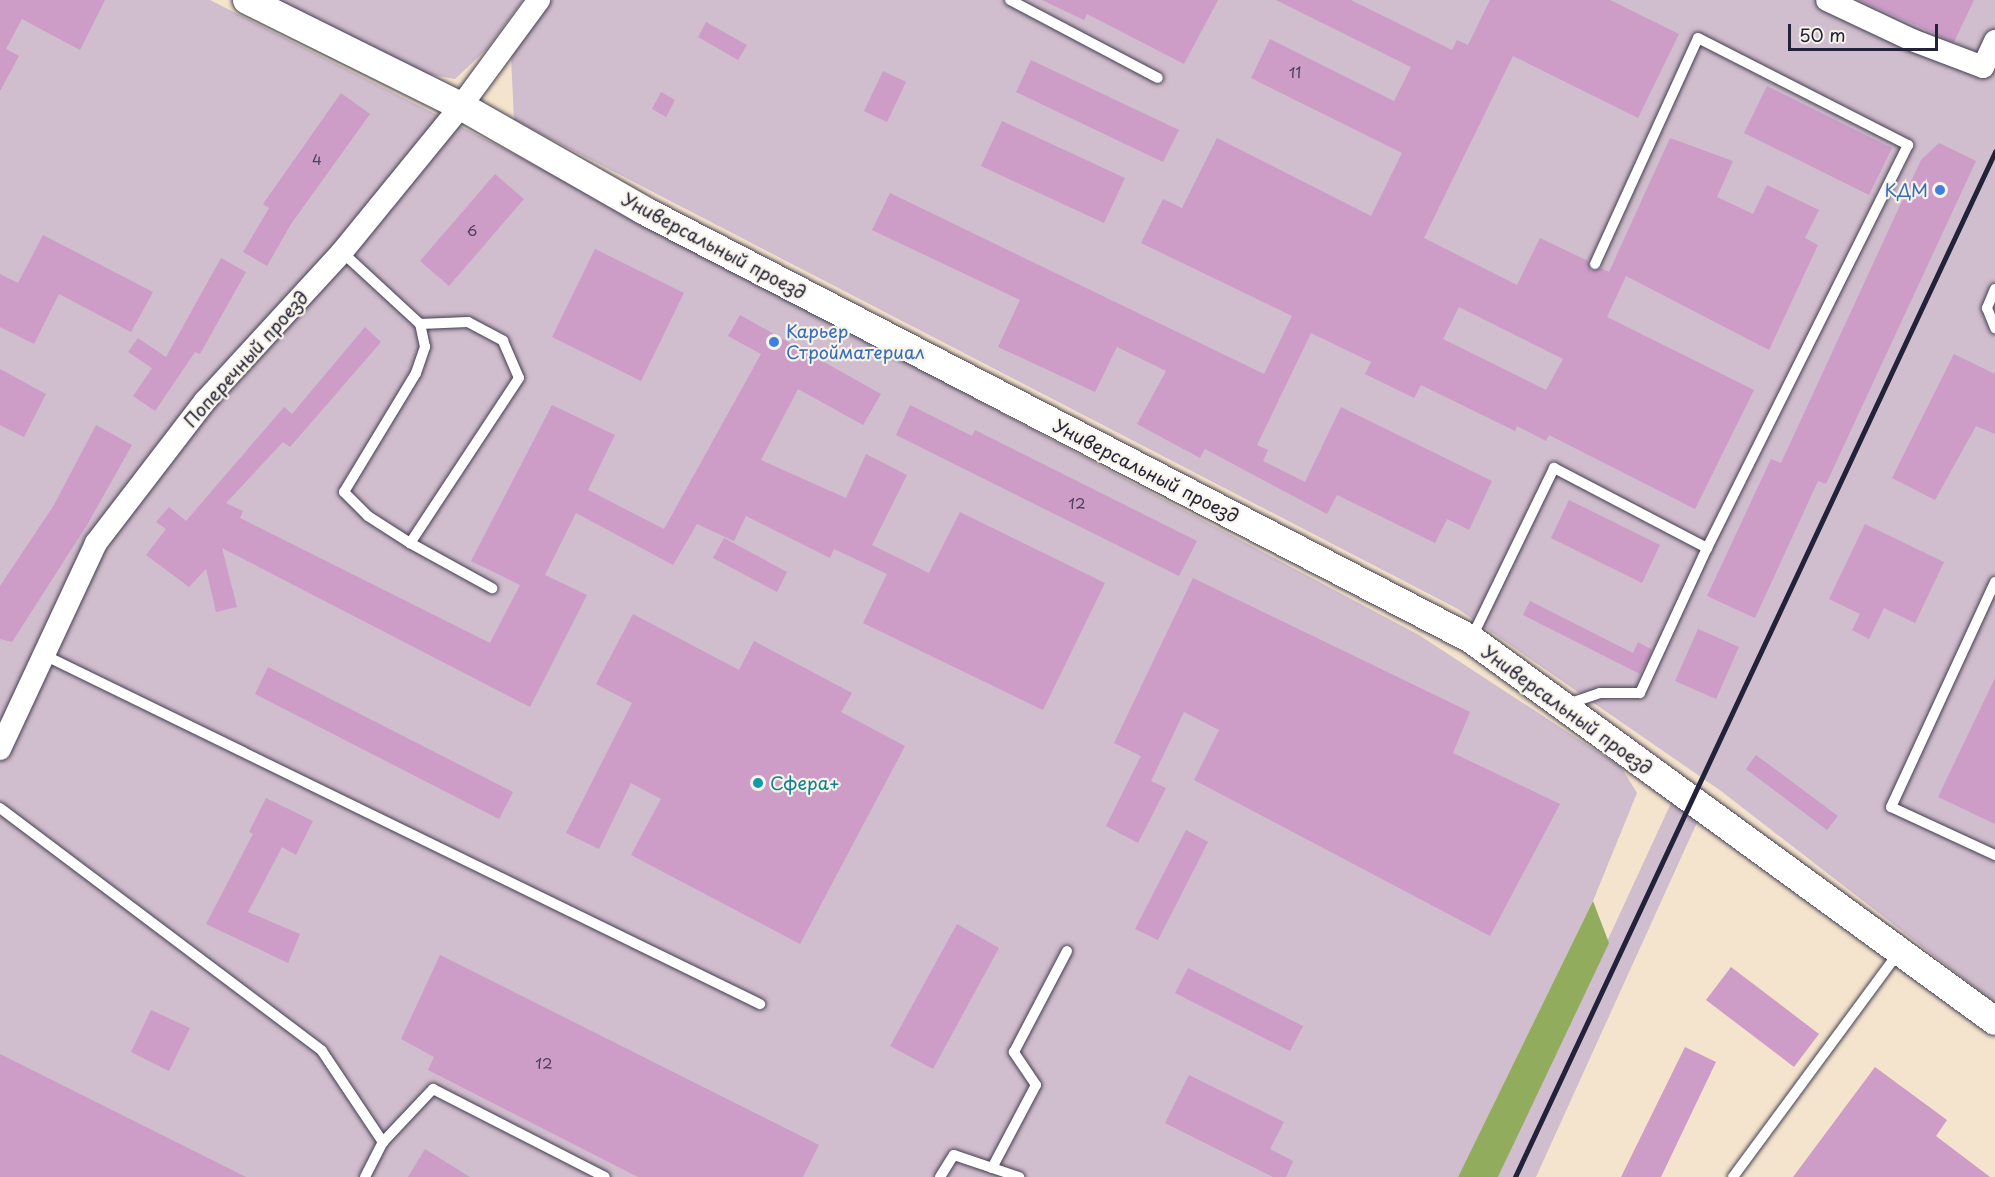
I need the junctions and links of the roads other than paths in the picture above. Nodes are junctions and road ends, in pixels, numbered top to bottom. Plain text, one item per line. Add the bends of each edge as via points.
1 (247, 0) edge
2 (539, 0) edge
3 (1010, 0) edge
4 (1827, 0) edge
5 (1995, 41) edge
6 (1158, 78) dead end
7 (461, 106) junction
8 (342, 252) junction
9 (1595, 264) dead end
10 (1995, 289) edge
11 (420, 324) junction
12 (1995, 328) edge
13 (410, 543) junction
14 (1707, 548) junction
15 (1995, 582) edge
16 (492, 588) dead end
17 (1471, 639) junction
18 (42, 654) junction
19 (1562, 706) junction
20 (0, 748) edge
21 (0, 808) edge
22 (1995, 855) edge
23 (1067, 951) dead end
24 (1899, 952) junction
25 (760, 1004) dead end
26 (1995, 1021) edge
27 (383, 1142) junction
28 (992, 1168) junction
29 (365, 1177) edge
30 (605, 1177) edge
31 (940, 1177) edge
32 (1019, 1177) edge
33 (1733, 1177) edge

1 - 7 street, Универсальный проезд
2 - 7 street, Поперечный проезд
3 - 6 lane
4 - 5 street via 1912,40 1983,67
7 - 8 street, Поперечный проезд
7 - 17 street, Универсальный проезд via 642,210
8 - 11 lane
8 - 18 street, Поперечный проезд via 205,401 102,535
9 - 14 lane via 1698,38 1908,145
10 - 12 lane via 1987,308
11 - 13 lane via 425,347 416,373 344,492 368,516
11 - 13 lane via 468,322 503,341 519,378
13 - 16 lane
14 - 17 lane via 1554,468
14 - 19 lane via 1640,693 1600,693
15 - 22 lane via 1891,807
17 - 19 street, Универсальный проезд
18 - 20 street, Поперечный проезд
18 - 25 lane
19 - 24 street, Универсальный проезд
21 - 27 lane via 322,1051
23 - 28 lane via 1014,1052 1036,1085
24 - 26 street, Универсальный проезд
24 - 33 lane
27 - 29 lane
27 - 30 lane via 433,1089
28 - 31 lane via 954,1155
28 - 32 lane

